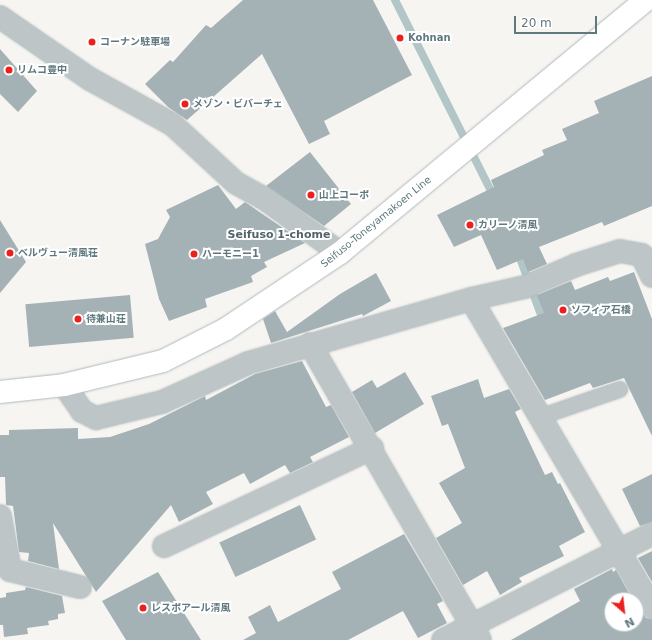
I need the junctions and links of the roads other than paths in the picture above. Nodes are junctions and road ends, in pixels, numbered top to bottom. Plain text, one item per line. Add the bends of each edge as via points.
1 (646, 0) edge
2 (0, 17) edge
3 (340, 253) junction
4 (652, 276) edge
5 (471, 299) junction
6 (310, 344) junction
7 (64, 385) junction
8 (1, 388) edge
9 (619, 389) dead end
10 (541, 416) junction
11 (372, 448) junction
12 (0, 516) edge
13 (652, 534) edge
14 (164, 546) dead end
15 (620, 549) junction
16 (80, 587) dead end
17 (652, 607) edge
18 (476, 633) edge
19 (443, 640) edge

1 - 3 street, Seifuso-Toneyamakoen Line
2 - 3 street via 90,79 172,124 236,183 268,201
3 - 7 street, Seifuso-Toneyamakoen Line via 226,329 163,362
4 - 5 street via 642,255 620,251 576,265 525,287
5 - 6 street
5 - 10 street
6 - 7 street via 248,362 162,402 96,418 82,411
6 - 11 street
7 - 8 street, Seifuso-Toneyamakoen Line
9 - 10 lane
10 - 15 street
11 - 14 street
11 - 18 street
12 - 16 street via 10,570
13 - 15 street
15 - 17 street
15 - 18 street
18 - 19 street

